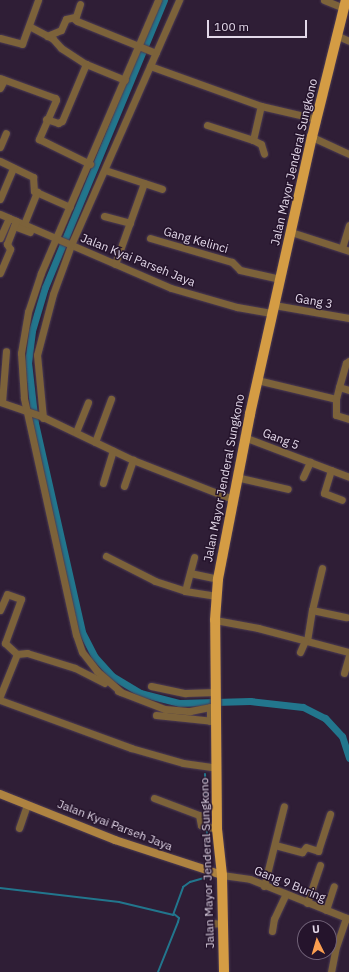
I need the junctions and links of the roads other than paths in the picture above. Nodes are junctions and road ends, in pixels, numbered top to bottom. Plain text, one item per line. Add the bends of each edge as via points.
1 (38, 0) edge
2 (158, 0) edge
3 (177, 0) edge
4 (324, 0) edge
5 (80, 4) dead end
6 (345, 4) edge
7 (75, 17) junction
8 (29, 26) junction
9 (47, 36) junction
10 (338, 36) junction
11 (0, 38) edge
12 (349, 41) edge
13 (140, 46) junction
14 (155, 53) junction
15 (86, 64) junction
16 (150, 66) junction
17 (2, 79) edge
18 (125, 80) junction
19 (0, 88) edge
20 (261, 106) junction
21 (46, 119) junction
22 (316, 119) junction
23 (207, 125) dead end
24 (6, 133) dead end
25 (312, 138) junction
26 (253, 140) junction
27 (0, 147) edge
28 (264, 154) dead end
29 (349, 154) edge
30 (0, 161) edge
31 (90, 164) junction
32 (13, 168) junction
33 (105, 170) junction
34 (144, 183) junction
35 (162, 189) dead end
36 (36, 192) junction
37 (0, 198) edge
38 (70, 207) junction
39 (0, 214) edge
40 (104, 216) dead end
41 (5, 220) edge
42 (130, 223) junction
43 (15, 224) junction
44 (24, 224) junction
45 (349, 225) edge
46 (30, 232) dead end
47 (290, 232) junction
48 (56, 238) junction
49 (150, 238) dead end
50 (2, 241) edge
51 (70, 245) junction
52 (342, 248) junction
53 (349, 251) edge
54 (115, 264) junction
55 (0, 273) edge
56 (280, 279) junction
57 (273, 309) junction
58 (349, 318) edge
59 (6, 351) dead end
60 (349, 361) edge
61 (257, 380) junction
62 (339, 387) junction
63 (349, 390) edge
64 (111, 399) dead end
65 (336, 399) junction
66 (1, 402) edge
67 (88, 402) dead end
68 (28, 412) junction
69 (42, 417) junction
70 (349, 419) edge
71 (76, 432) junction
72 (244, 437) junction
73 (95, 442) junction
74 (113, 450) junction
75 (133, 460) junction
76 (310, 462) junction
77 (331, 470) junction
78 (236, 477) junction
79 (303, 477) dead end
80 (349, 477) edge
81 (103, 483) dead end
82 (124, 486) dead end
83 (288, 489) dead end
84 (232, 499) junction
85 (342, 500) dead end
86 (106, 556) dead end
87 (194, 557) dead end
88 (322, 568) dead end
89 (190, 573) junction
90 (218, 579) junction
91 (185, 591) junction
92 (217, 596) junction
93 (0, 610) edge
94 (312, 610) junction
95 (346, 617) dead end
96 (215, 620) junction
97 (306, 641) junction
98 (300, 652) dead end
99 (16, 654) junction
100 (349, 654) edge
101 (344, 673) dead end
102 (150, 686) dead end
103 (121, 692) junction
104 (216, 693) junction
105 (0, 696) edge
106 (0, 700) edge
107 (208, 708) junction
108 (156, 715) dead end
109 (209, 721) junction
110 (211, 768) junction
111 (0, 794) edge
112 (154, 798) dead end
113 (27, 805) junction
114 (284, 806) dead end
115 (330, 814) dead end
116 (19, 828) dead end
117 (210, 828) junction
118 (275, 845) junction
119 (320, 865) dead end
120 (222, 875) junction
121 (264, 886) junction
122 (334, 886) dead end
123 (285, 895) junction
124 (307, 903) junction
125 (326, 910) junction
126 (348, 918) edge
127 (272, 931) dead end
128 (224, 972) edge
129 (331, 972) edge

1 - 8 street
2 - 13 street
3 - 14 street
4 - 6 street
5 - 7 street
6 - 10 main road, Jalan Mayor Jenderal Sungkono
7 - 9 street via 66,19 61,30
7 - 13 street via 77,21
8 - 9 street
8 - 11 street via 20,45
9 - 15 street
10 - 12 street
10 - 22 main road, Jalan Mayor Jenderal Sungkono
13 - 14 street
13 - 18 street
14 - 16 street
15 - 18 street
15 - 21 street via 62,121 58,123
16 - 20 street
16 - 33 street
17 - 19 street
17 - 21 street via 55,98
18 - 31 street
20 - 22 street
20 - 26 street
21 - 31 street via 39,135 40,140
22 - 25 main road, Jalan Mayor Jenderal Sungkono
23 - 26 street
24 - 27 street
25 - 29 street via 332,144
25 - 47 main road, Jalan Mayor Jenderal Sungkono
26 - 28 street via 261,144
30 - 32 street
31 - 38 street
32 - 36 street via 34,178 32,188
32 - 37 street
33 - 34 street
33 - 51 street
34 - 35 street
34 - 42 street
36 - 38 street
36 - 44 street
38 - 48 street
39 - 41 street, Jalan Kyai Parseh Jaya
40 - 42 street
41 - 43 street, Jalan Kyai Parseh Jaya
41 - 50 street
42 - 54 street
43 - 44 street, Jalan Kyai Parseh Jaya
43 - 46 street
43 - 50 street
44 - 48 street, Jalan Kyai Parseh Jaya
45 - 52 street
47 - 52 street
47 - 56 main road, Jalan Mayor Jenderal Sungkono
48 - 51 street, Jalan Kyai Parseh Jaya
48 - 68 street via 28,312 21,353 21,376
49 - 56 street, Gang Kelinci via 232,262 240,270
50 - 55 street via 10,249
51 - 54 street, Jalan Kyai Parseh Jaya
51 - 69 street via 46,315 37,355
52 - 53 street
54 - 57 street, Jalan Kyai Parseh Jaya via 199,297
56 - 57 main road, Jalan Mayor Jenderal Sungkono
57 - 58 street, Gang 3
57 - 61 main road, Jalan Mayor Jenderal Sungkono
59 - 66 street
60 - 62 street via 346,363
61 - 65 street
61 - 72 main road, Jalan Mayor Jenderal Sungkono
62 - 63 street
62 - 65 street
64 - 73 street
65 - 70 street via 336,415
66 - 68 street
67 - 71 street
68 - 69 street
68 - 103 street via 76,635 82,652 97,671
69 - 71 street
71 - 73 street
72 - 76 street, Gang 5
72 - 78 main road, Jalan Mayor Jenderal Sungkono
73 - 74 street
74 - 75 street
74 - 81 street
75 - 82 street
75 - 84 street
76 - 77 street, Gang 5
76 - 79 street
77 - 80 street, Gang 5
77 - 85 street via 324,493
78 - 83 street
78 - 84 main road, Jalan Mayor Jenderal Sungkono
84 - 90 main road, Jalan Mayor Jenderal Sungkono
86 - 91 street via 155,581
87 - 89 street
88 - 94 street
89 - 90 street
89 - 91 street
90 - 92 main road, Jalan Mayor Jenderal Sungkono
91 - 92 street
92 - 96 main road, Jalan Mayor Jenderal Sungkono
93 - 99 street via 7,594 21,599 5,643
94 - 95 street
94 - 97 street
96 - 97 street
96 - 104 main road, Jalan Mayor Jenderal Sungkono
97 - 98 street
97 - 100 street
99 - 103 street via 27,653 75,668
99 - 105 street
100 - 101 street
102 - 104 street via 185,693
103 - 107 street via 165,709 190,711
104 - 107 main road, Jalan Mayor Jenderal Sungkono
106 - 110 street via 131,748
107 - 109 main road, Jalan Mayor Jenderal Sungkono
108 - 109 street
109 - 110 main road, Jalan Mayor Jenderal Sungkono
110 - 117 main road, Jalan Mayor Jenderal Sungkono
111 - 113 main road, Jalan Kyai Parseh Jaya
112 - 117 street via 199,815 201,825
113 - 116 street
113 - 120 main road, Jalan Kyai Parseh Jaya via 115,840
114 - 118 street
115 - 118 street via 318,851 306,847 302,852
117 - 120 main road, Jalan Mayor Jenderal Sungkono
118 - 121 street
119 - 124 street
120 - 121 street, Gang 9 Buring via 242,877
120 - 128 main road, Jalan Mayor Jenderal Sungkono via 217,923
121 - 123 street, Gang 9 Buring
122 - 125 street
123 - 124 street, Gang 9 Buring
123 - 127 street via 274,919
124 - 125 street, Gang 9 Buring
125 - 126 street, Gang 9 Buring
126 - 129 street via 336,947

